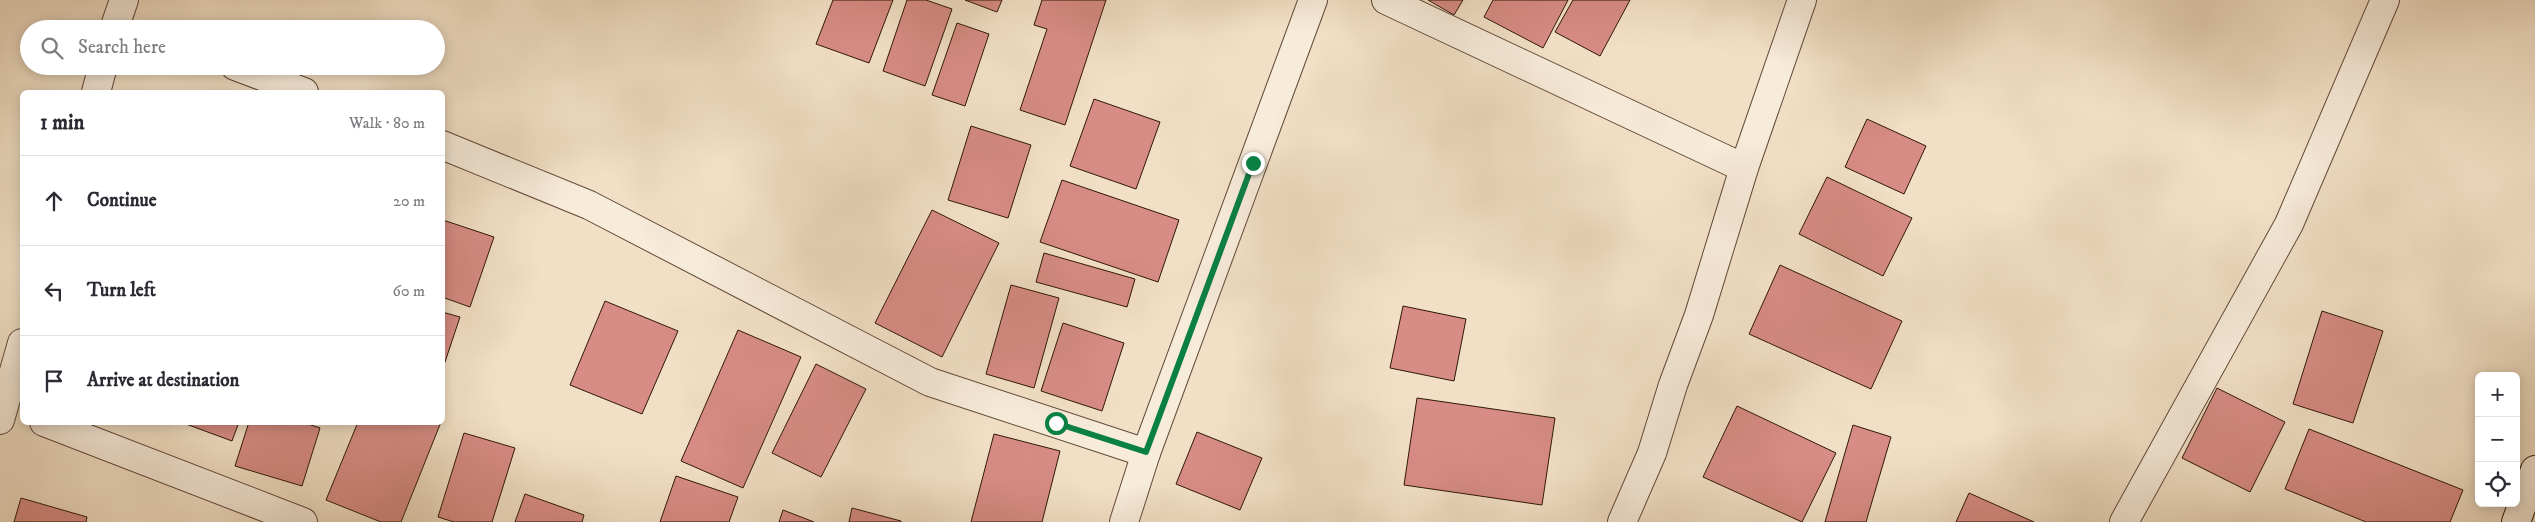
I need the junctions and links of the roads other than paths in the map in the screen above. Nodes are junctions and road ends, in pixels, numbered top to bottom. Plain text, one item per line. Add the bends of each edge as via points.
1 (1314, 0) edge
2 (1386, 0) edge
3 (1802, 0) edge
4 (2385, 0) edge
5 (101, 75) edge
6 (259, 75) edge
7 (97, 90) edge
8 (299, 90) edge
9 (445, 146) edge
10 (1744, 168) junction
11 (20, 353) edge
12 (9, 414) edge
13 (52, 425) edge
14 (1146, 452) junction
15 (2535, 470) edge
16 (303, 522) edge
17 (1124, 522) edge
18 (1622, 522) edge
19 (2124, 522) edge
20 (2516, 522) edge

1 - 14 street
2 - 10 street
3 - 10 street
4 - 19 street via 2289,224
5 - 7 street
6 - 8 street
9 - 14 street via 589,205 930,382
10 - 18 street via 1652,452
11 - 12 street
13 - 16 street
14 - 17 street
15 - 20 street

